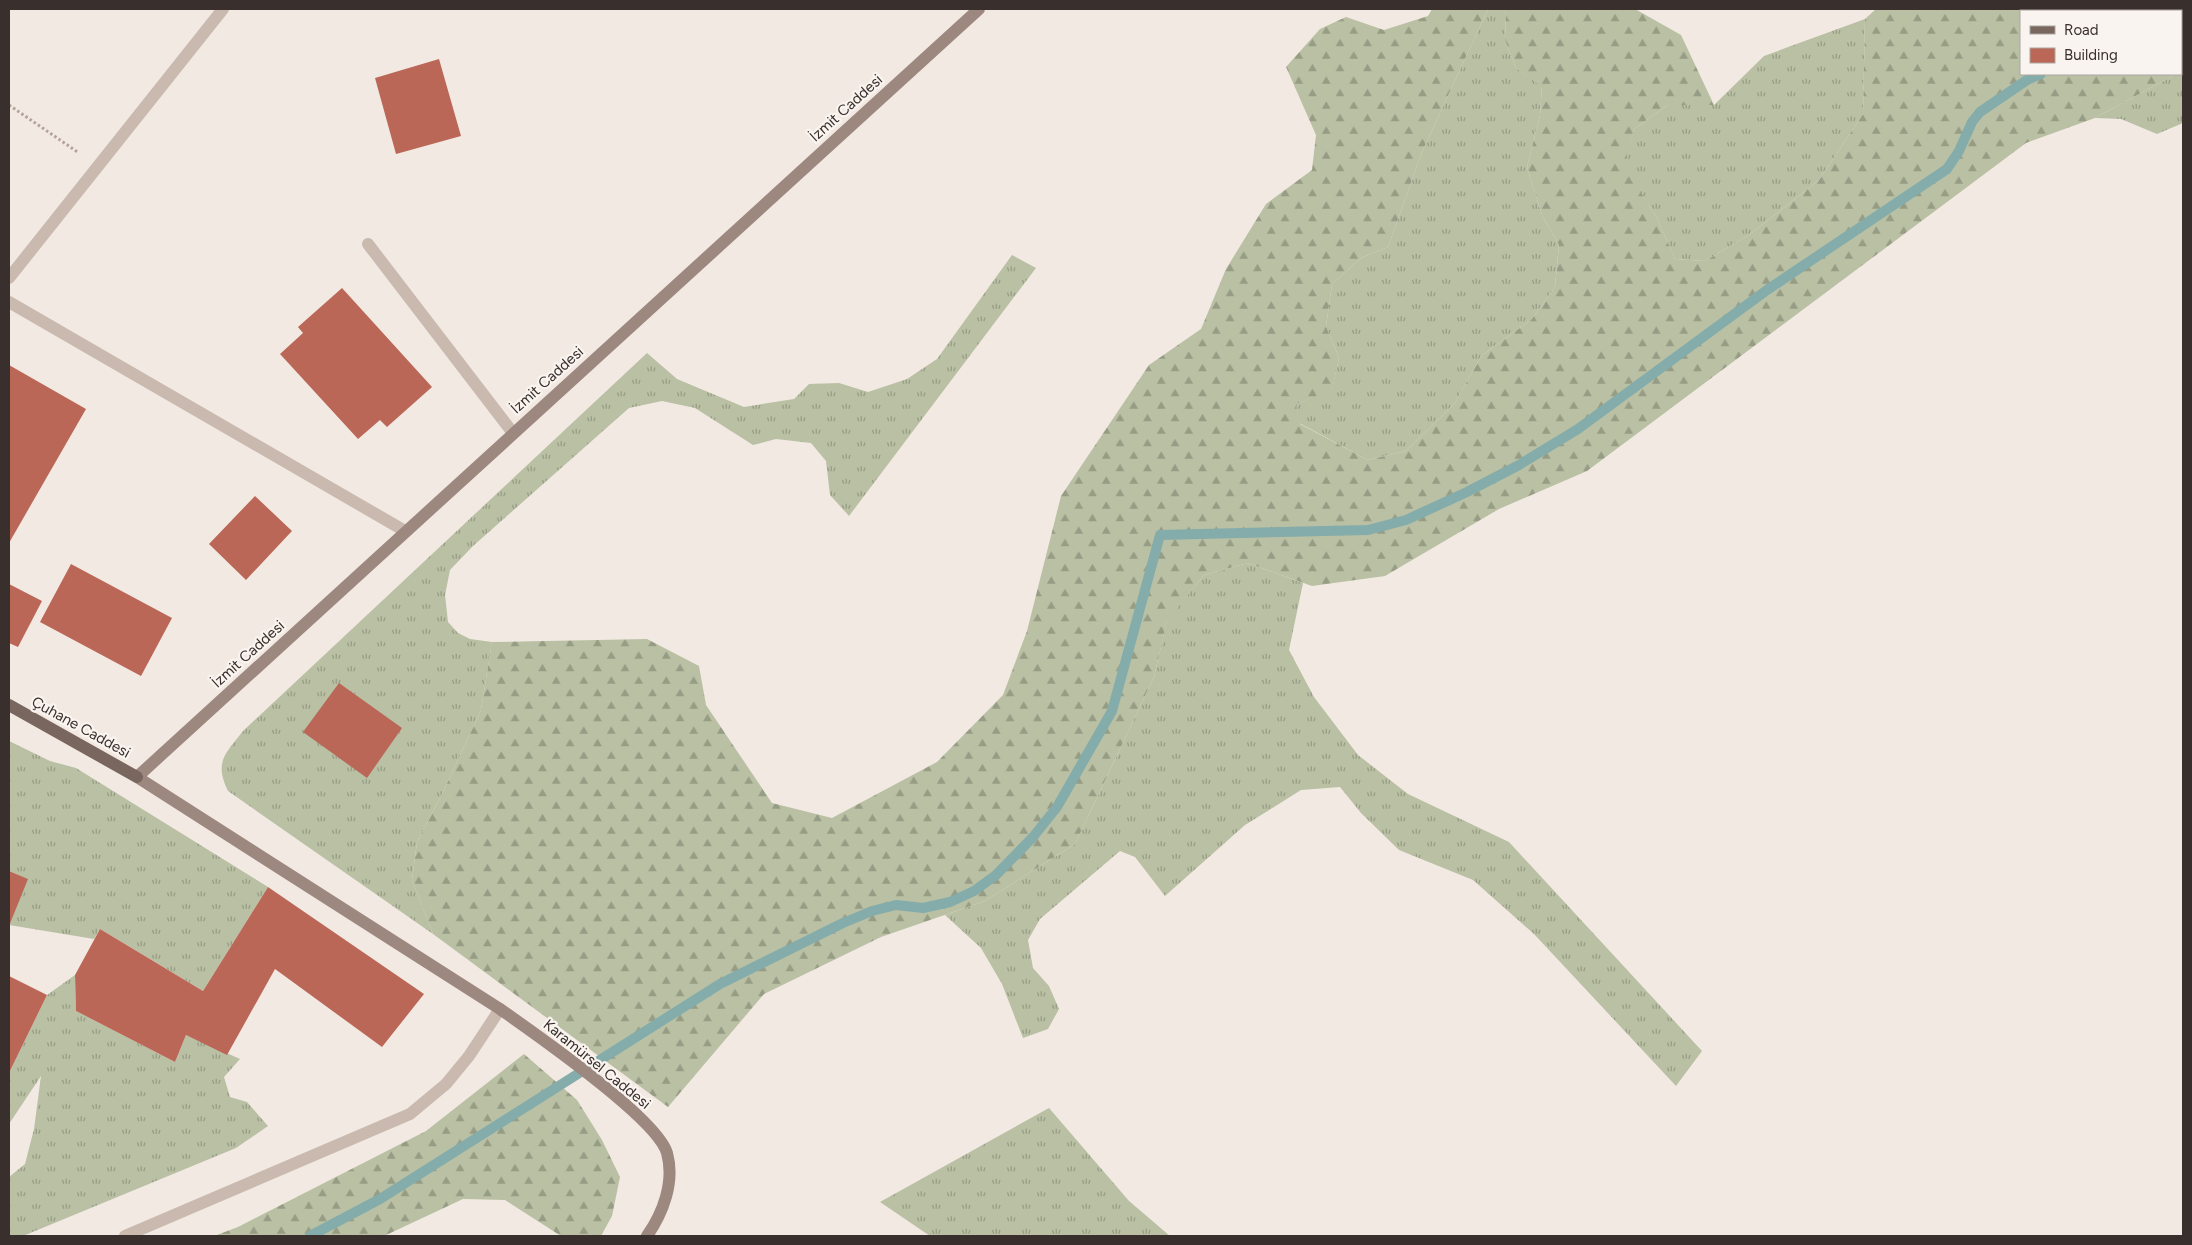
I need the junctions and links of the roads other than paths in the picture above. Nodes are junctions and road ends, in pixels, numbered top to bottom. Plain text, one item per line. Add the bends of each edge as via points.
1 (223, 9) edge
2 (979, 9) edge
3 (368, 244) dead end
4 (9, 278) edge
5 (9, 302) edge
6 (513, 433) junction
7 (405, 531) junction
8 (9, 705) edge
9 (137, 777) junction
10 (500, 1009) junction
11 (124, 1236) edge
12 (647, 1236) edge

1 - 4 street
2 - 6 main road, İzmit Caddesi
3 - 6 street
5 - 7 street
6 - 7 main road, İzmit Caddesi
7 - 9 main road, İzmit Caddesi
8 - 9 main road, Çuhane Caddesi
9 - 10 main road, Karamürsel Caddesi
10 - 11 street via 470,1056 446,1084 410,1114
10 - 12 main road, Karamürsel Caddesi via 615,1096 652,1129 666,1152 670,1177 664,1204

